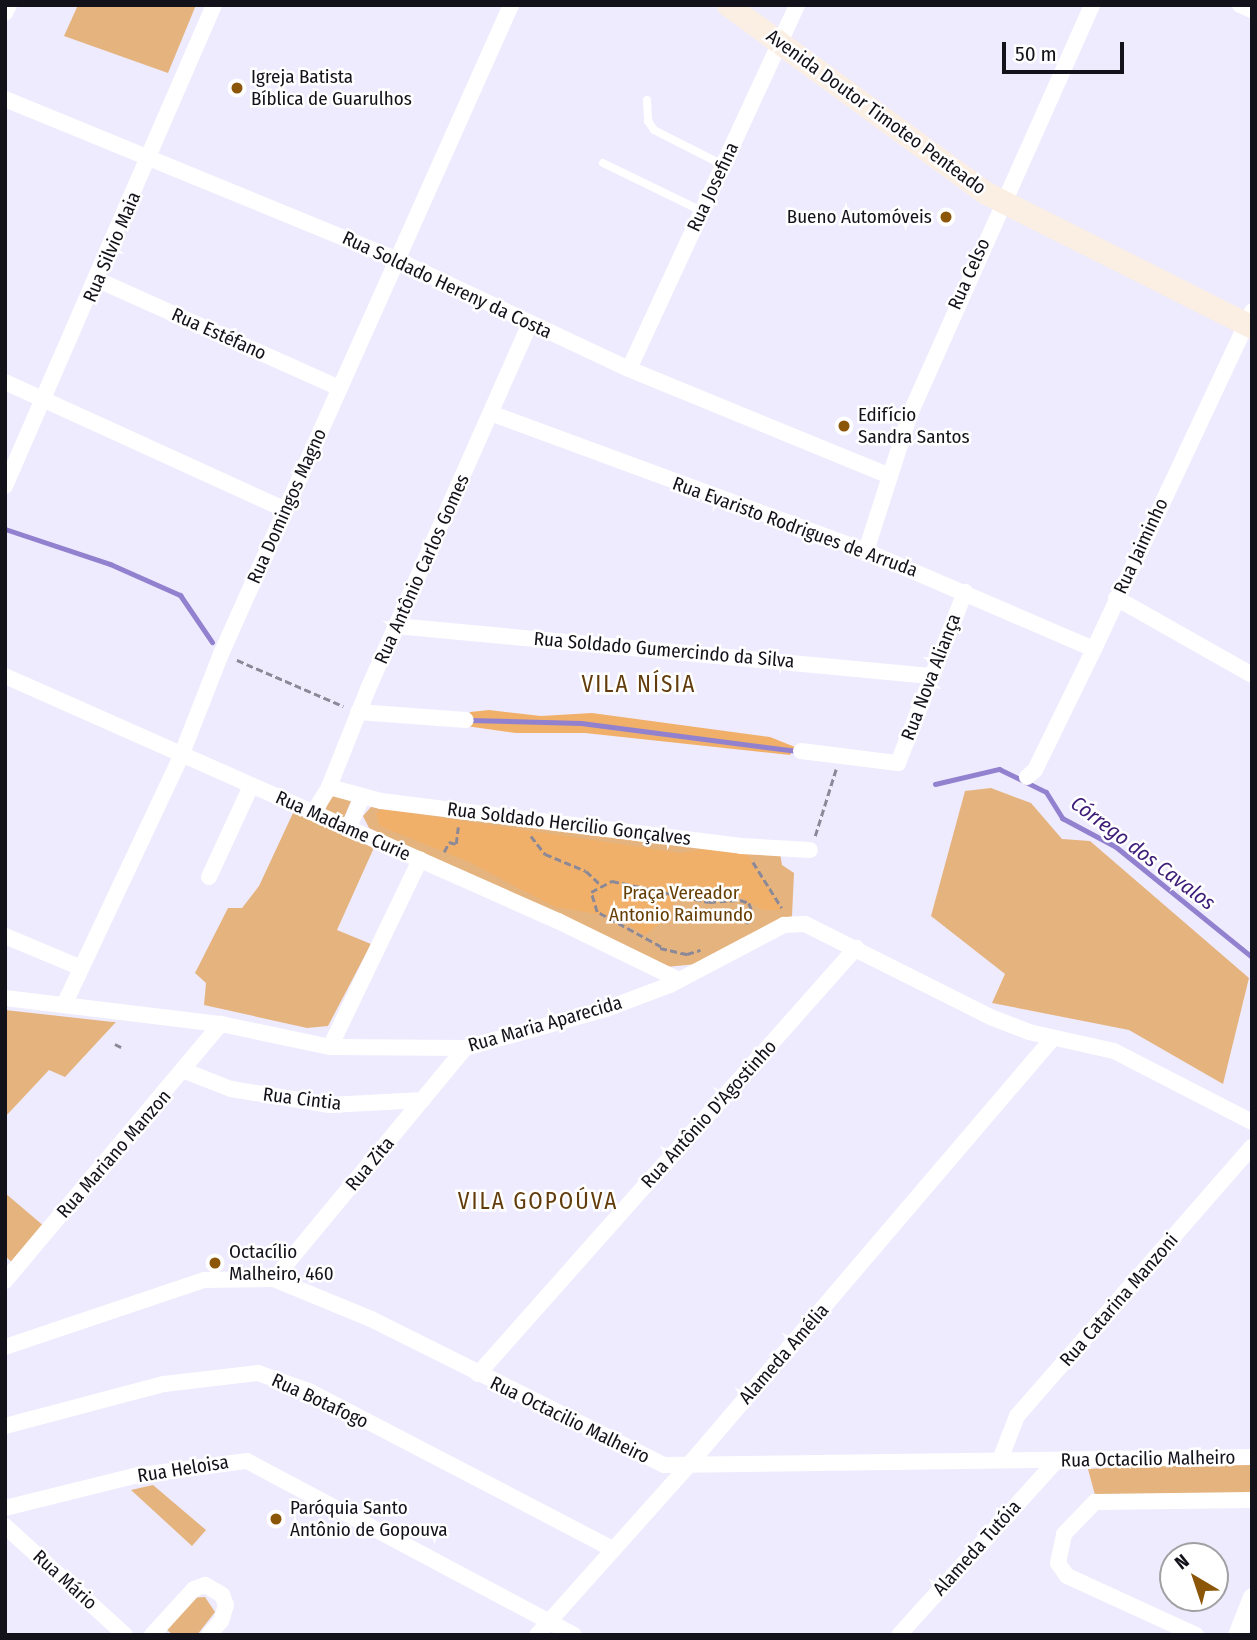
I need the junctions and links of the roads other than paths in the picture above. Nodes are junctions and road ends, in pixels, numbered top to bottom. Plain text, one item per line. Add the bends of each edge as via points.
1 (9, 5) edge
2 (214, 5) edge
3 (511, 5) edge
4 (728, 5) edge
5 (797, 5) edge
6 (1093, 5) edge
7 (1240, 5) edge
8 (1252, 10) edge
9 (5, 13) edge
10 (781, 39) junction
11 (5, 99) edge
12 (647, 100) dead end
13 (151, 155) junction
14 (603, 163) dead end
15 (723, 165) junction
16 (1002, 203) junction
17 (702, 211) junction
18 (397, 260) junction
19 (98, 280) junction
20 (1250, 321) edge
21 (530, 324) junction
22 (629, 369) junction
23 (5, 382) edge
24 (340, 388) junction
25 (44, 401) junction
26 (493, 414) junction
27 (888, 475) junction
28 (5, 486) edge
29 (285, 510) junction
30 (866, 551) junction
31 (965, 592) junction
32 (1116, 598) junction
33 (396, 626) junction
34 (1094, 649) junction
35 (1252, 674) edge
36 (5, 676) edge
37 (931, 676) junction
38 (358, 712) junction
39 (466, 720) dead end
40 (800, 751) dead end
41 (181, 756) junction
42 (1027, 777) dead end
43 (251, 786) junction
44 (329, 788) junction
45 (362, 797) junction
46 (313, 813) junction
47 (348, 829) junction
48 (810, 849) road end
49 (420, 860) junction
50 (209, 877) dead end
51 (5, 936) edge
52 (856, 948) junction
53 (79, 967) junction
54 (679, 980) junction
55 (5, 998) edge
56 (64, 1005) junction
57 (221, 1024) junction
58 (1030, 1032) junction
59 (1053, 1038) junction
60 (330, 1046) junction
61 (465, 1048) junction
62 (1026, 1070) junction
63 (185, 1071) junction
64 (423, 1100) junction
65 (1252, 1122) edge
66 (1252, 1147) edge
67 (274, 1279) junction
68 (5, 1282) edge
69 (5, 1347) edge
70 (478, 1374) junction
71 (5, 1426) edge
72 (1252, 1457) edge
73 (1000, 1460) junction
74 (1056, 1461) junction
75 (687, 1467) junction
76 (1252, 1500) edge
77 (5, 1508) edge
78 (9, 1535) edge
79 (612, 1549) junction
80 (1252, 1597) edge
81 (549, 1621) junction
82 (125, 1635) edge
83 (152, 1635) edge
84 (209, 1635) edge
85 (537, 1635) edge
86 (574, 1635) edge
87 (899, 1635) edge
88 (1196, 1635) edge
89 (1237, 1635) edge

1 - 9 street
2 - 13 street, Rua Silvio Maia
3 - 18 street, Rua Domingos Magno
4 - 10 main road, Avenida Doutor Timoteo Penteado
5 - 10 street, Rua Josefina
6 - 16 street, Rua Celso
7 - 8 street
10 - 15 street, Rua Josefina
10 - 16 main road, Avenida Doutor Timoteo Penteado via 928,155
11 - 13 street, Rua Soldado Hereny da Costa
12 - 15 lane via 648,121 654,130
13 - 18 street, Rua Soldado Hereny da Costa
13 - 19 street, Rua Silvio Maia
14 - 17 lane
15 - 17 street, Rua Josefina
16 - 20 main road, Avenida Doutor Timoteo Penteado
16 - 27 street, Rua Celso via 936,350
17 - 22 street, Rua Josefina
18 - 21 street, Rua Soldado Hereny da Costa
18 - 24 street, Rua Domingos Magno
19 - 24 street, Rua Estéfano
19 - 25 street, Rua Silvio Maia
20 - 32 street, Rua Jaiminho
21 - 22 street, Rua Soldado Hereny da Costa
21 - 26 street, Rua Antônio Carlos Gomes
22 - 27 street, Rua Soldado Hereny da Costa
23 - 25 street
24 - 29 street, Rua Domingos Magno
25 - 28 street, Rua Silvio Maia
25 - 29 street
26 - 30 street, Rua Evaristo Rodrigues de Arruda
26 - 33 street, Rua Antônio Carlos Gomes
27 - 30 street, Rua Celso
29 - 41 street, Rua Domingos Magno
30 - 31 street, Rua Evaristo Rodrigues de Arruda
31 - 34 street, Rua Evaristo Rodrigues de Arruda
31 - 37 street, Rua Nova Aliança
32 - 34 street, Rua Jaiminho
32 - 35 street
33 - 37 street, Rua Soldado Gumercindo da Silva
33 - 38 street, Rua Antônio Carlos Gomes
34 - 42 street, Rua Jaiminho via 1035,770
36 - 41 street, Rua Madame Curie
37 - 40 street, Rua Nova Aliança via 898,763
38 - 39 street
38 - 44 street, Rua Antônio Carlos Gomes
41 - 43 street, Rua Madame Curie
41 - 53 street, Rua Domingos Magno
43 - 46 street, Rua Madame Curie
43 - 50 street
44 - 45 street, Rua Soldado Hercilio Gonçalves
44 - 46 street, Rua Antônio Carlos Gomes
45 - 47 street
45 - 48 street, Rua Soldado Hercilio Gonçalves via 741,846
46 - 47 street, Rua Madame Curie
47 - 49 street, Rua Madame Curie
49 - 54 street, Rua Madame Curie
49 - 60 street
51 - 53 street
52 - 54 street, Rua Maria Aparecida via 805,923 784,925
52 - 58 street
52 - 70 street, Rua Antônio D'Agostinho
53 - 56 street, Rua Domingos Magno
54 - 61 street, Rua Maria Aparecida via 606,1009
55 - 56 street, Rua Maria Aparecida
56 - 57 street, Rua Maria Aparecida
57 - 60 street, Rua Maria Aparecida
57 - 63 street, Rua Mariano Manzon
58 - 59 street
58 - 62 street
59 - 62 street, Alameda Amélia
59 - 65 street via 1114,1051
60 - 61 street, Rua Maria Aparecida
61 - 64 street, Rua Zita
62 - 75 street, Alameda Amélia
63 - 64 street, Rua Cintia via 231,1089 330,1105
63 - 68 street, Rua Mariano Manzon
64 - 67 street, Rua Zita
66 - 73 street, Rua Catarina Manzoni via 1017,1416
67 - 69 street, Rua Octacilio Malheiro via 204,1280
67 - 70 street, Rua Octacilio Malheiro via 371,1319
70 - 75 street, Rua Octacilio Malheiro via 644,1459
71 - 79 street, Rua Botafogo via 164,1384 258,1373 311,1392
72 - 74 street, Rua Octacilio Malheiro
73 - 74 street, Rua Octacilio Malheiro
73 - 75 street, Rua Octacilio Malheiro
74 - 87 street, Alameda Tutóia
75 - 79 street, Alameda Amélia
76 - 88 street via 1095,1502 1065,1534 1058,1563 1067,1576
77 - 81 street, Rua Heloisa via 134,1476 247,1461
78 - 82 street, Rua Mário
79 - 81 street, Alameda Amélia
80 - 89 street
81 - 85 street, Alameda Amélia
81 - 86 street, Rua Heloisa
83 - 84 street via 194,1589 205,1585 222,1595 226,1605 221,1621

